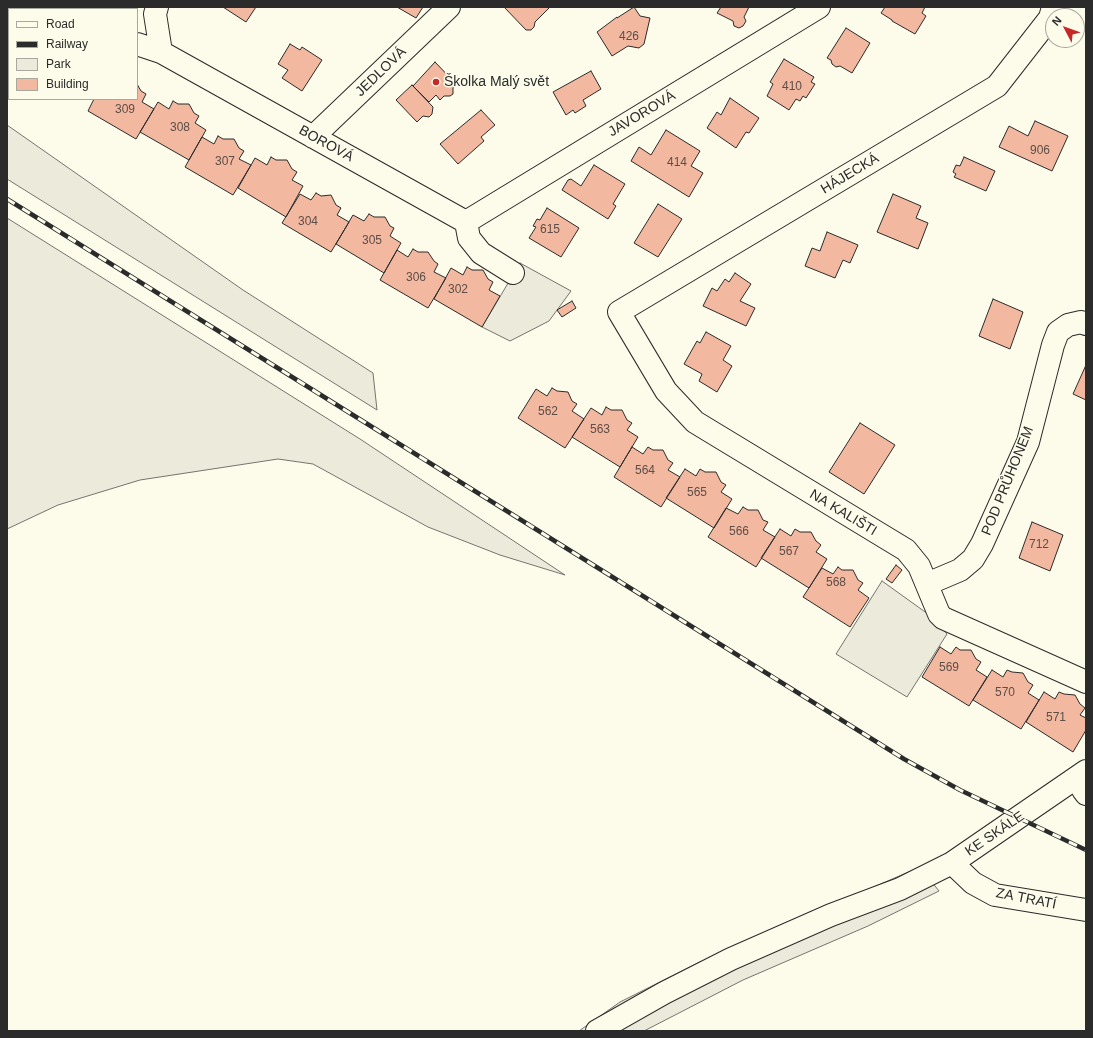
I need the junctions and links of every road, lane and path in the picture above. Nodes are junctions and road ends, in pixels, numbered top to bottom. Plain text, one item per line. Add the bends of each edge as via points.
1 (157, 7) edge
2 (449, 7) edge
3 (819, 7) edge
4 (1053, 7) edge
5 (138, 44) edge
6 (162, 52) junction
7 (313, 137) junction
8 (466, 222) junction
9 (513, 273) dead end
10 (619, 312) joint
11 (1086, 324) edge
12 (927, 584) junction
13 (1086, 682) edge
14 (1084, 780) edge
15 (952, 863) junction
16 (1086, 910) edge
17 (597, 1031) edge

1 - 6 street via 155,14
2 - 7 street, JEDLOVÁ
3 - 8 street, JAVOROVÁ
4 - 10 street, HÁJECKÁ via 1050,18 997,86
5 - 6 street, BOROVÁ
6 - 7 street, BOROVÁ
7 - 8 street, BOROVÁ
8 - 9 street via 469,238 481,253
10 - 12 street, NA KALIŠTI via 666,391 695,422 906,550 919,566
11 - 12 street, POD PRŮHONEM via 1081,322 1068,325 1058,332 1028,442 973,559 960,570
12 - 13 street, NA KALIŠTI via 943,618
14 - 15 street, KE SKÁLE
15 - 16 street, ZA TRATÍ via 973,883 996,895
15 - 17 street, KE SKÁLE via 900,889 831,915 731,959

